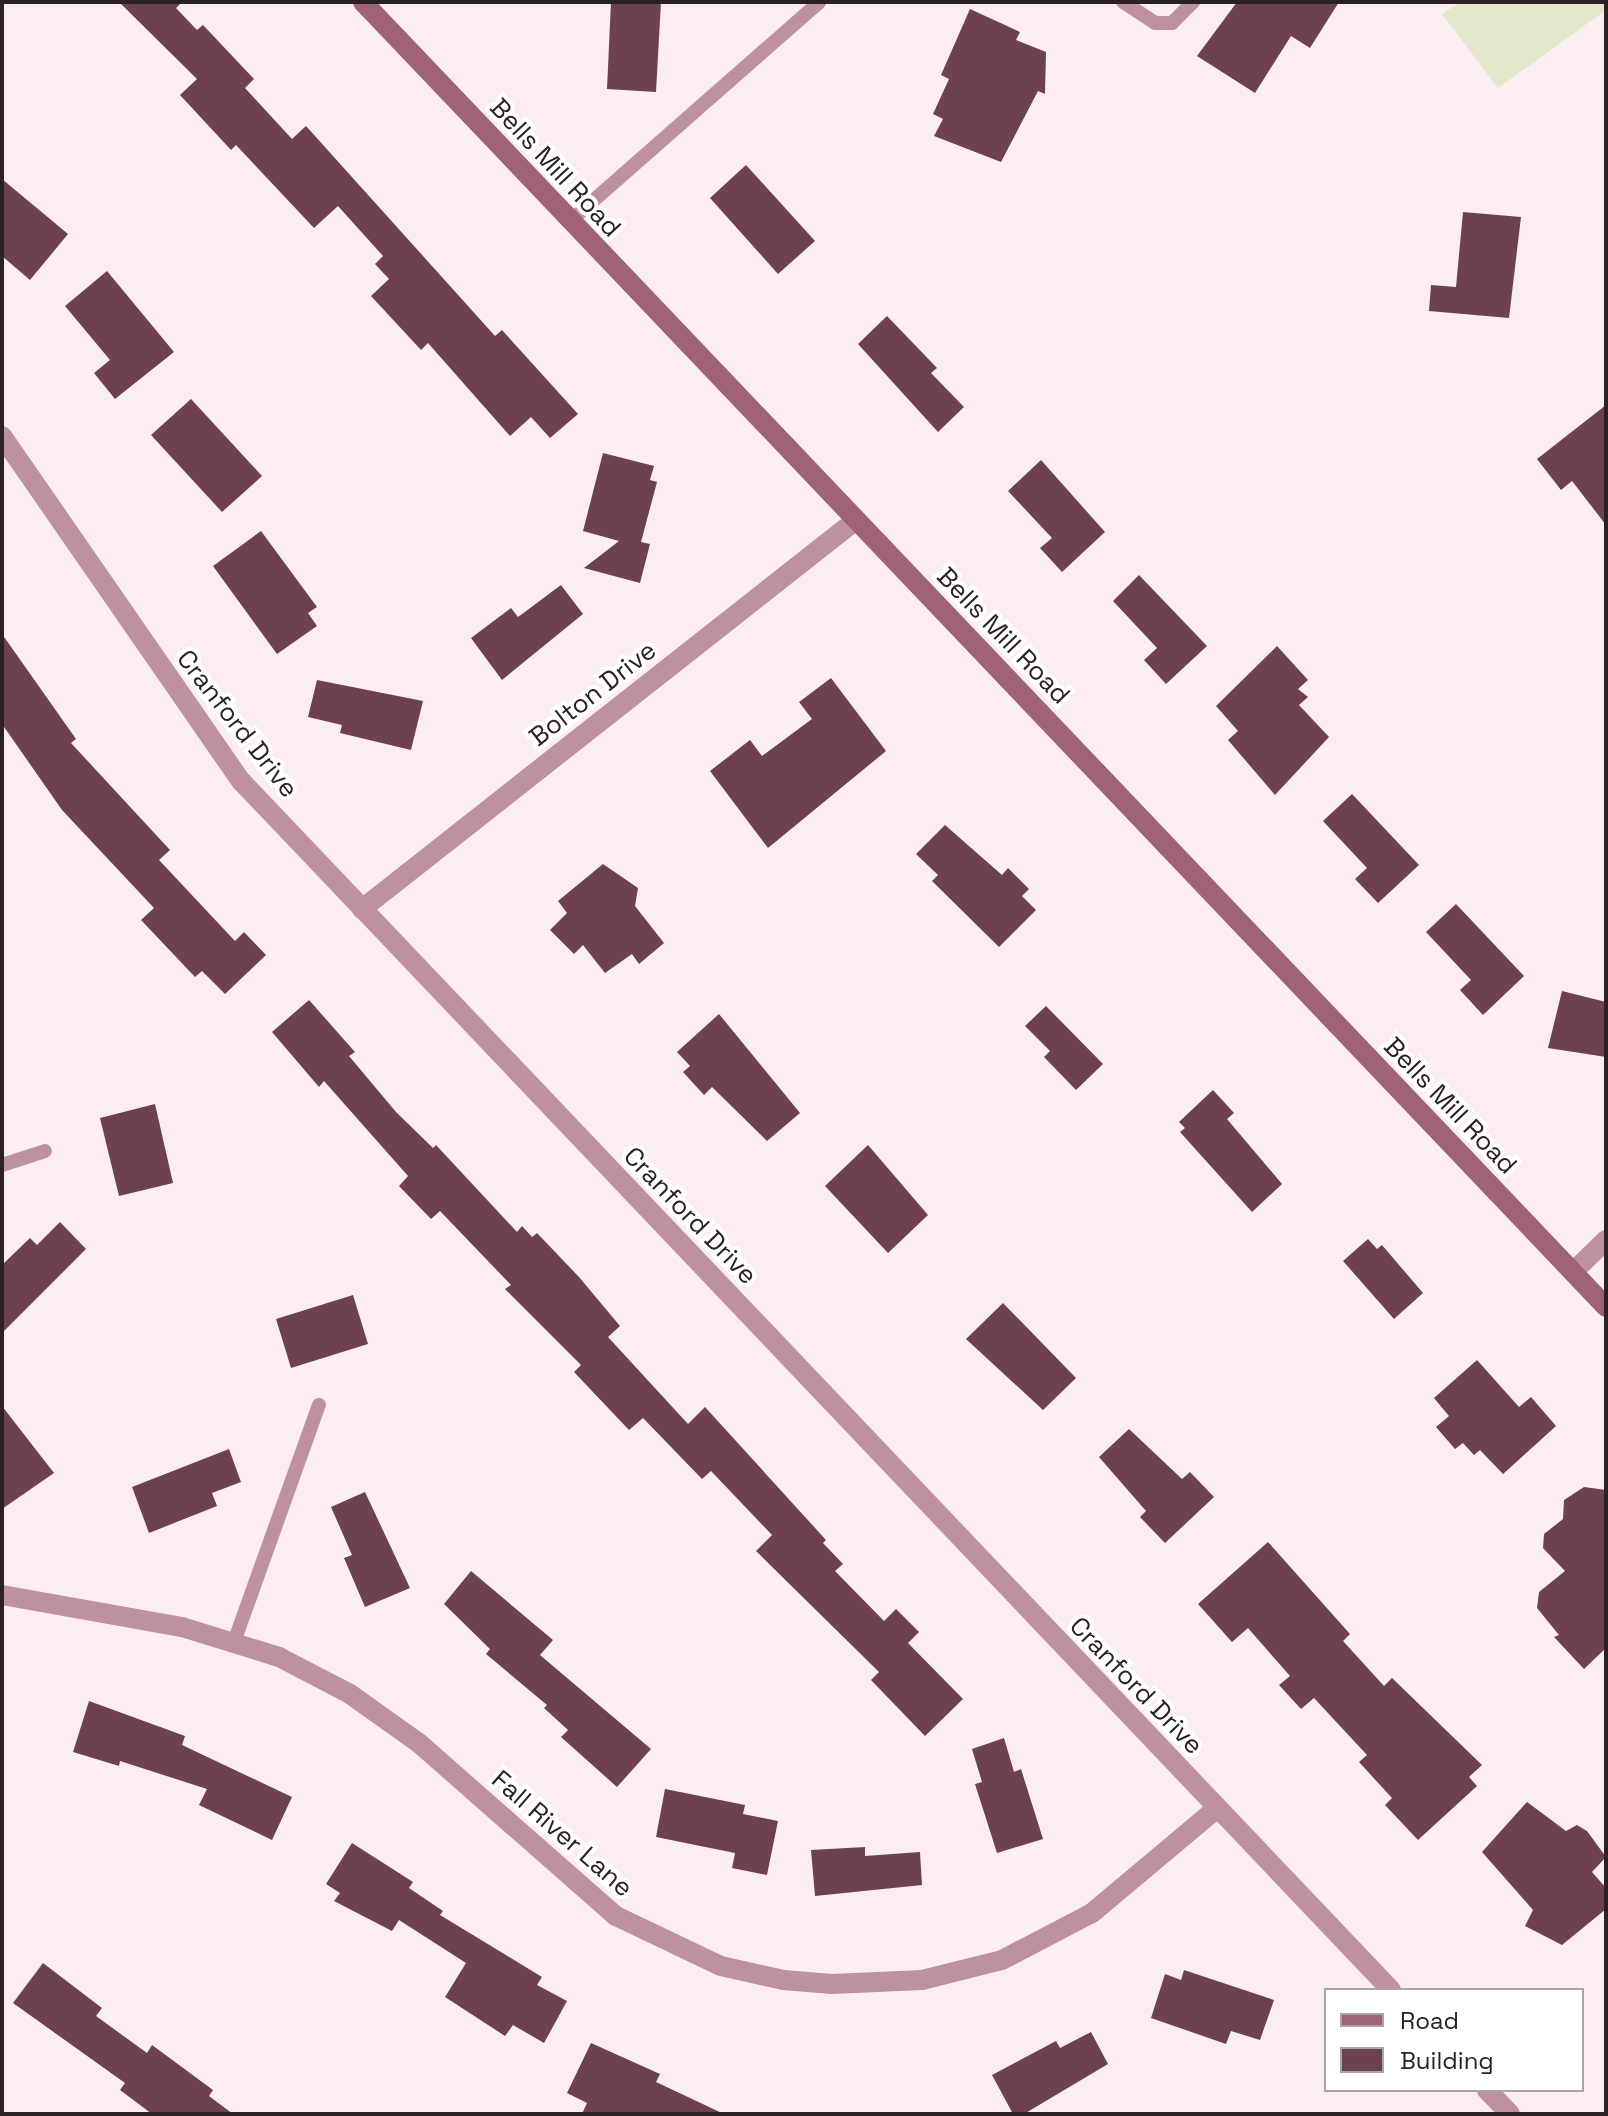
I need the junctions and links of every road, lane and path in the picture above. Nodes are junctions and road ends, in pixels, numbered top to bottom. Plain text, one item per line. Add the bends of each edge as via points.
1 (363, 2) edge
2 (819, 2) edge
3 (1123, 2) edge
4 (1193, 2) edge
5 (569, 222) junction
6 (2, 436) edge
7 (856, 520) junction
8 (362, 909) junction
9 (45, 1151) dead end
10 (2, 1165) edge
11 (1606, 1240) edge
12 (1573, 1272) junction
13 (1606, 1307) edge
14 (319, 1405) dead end
15 (2, 1595) edge
16 (234, 1642) junction
17 (1217, 1808) junction
18 (1389, 1988) edge
19 (1489, 2092) edge
20 (1510, 2114) edge

1 - 5 street, Bells Mill Road
2 - 5 lane
3 - 4 lane via 1155,23 1172,23
5 - 7 street, Bells Mill Road
6 - 8 street, Cranford Drive via 195,721 242,782
7 - 8 street, Bolton Drive
7 - 12 street, Bells Mill Road
8 - 17 street, Cranford Drive
9 - 10 lane
11 - 12 street
12 - 13 street, Bells Mill Road
14 - 16 lane
15 - 16 street, Fall River Lane via 144,1619
16 - 17 street, Fall River Lane via 279,1657 350,1694 408,1735 616,1916 721,1966 783,1980 922,1980 1002,1960 1092,1913
17 - 18 street, Cranford Drive
19 - 20 street

